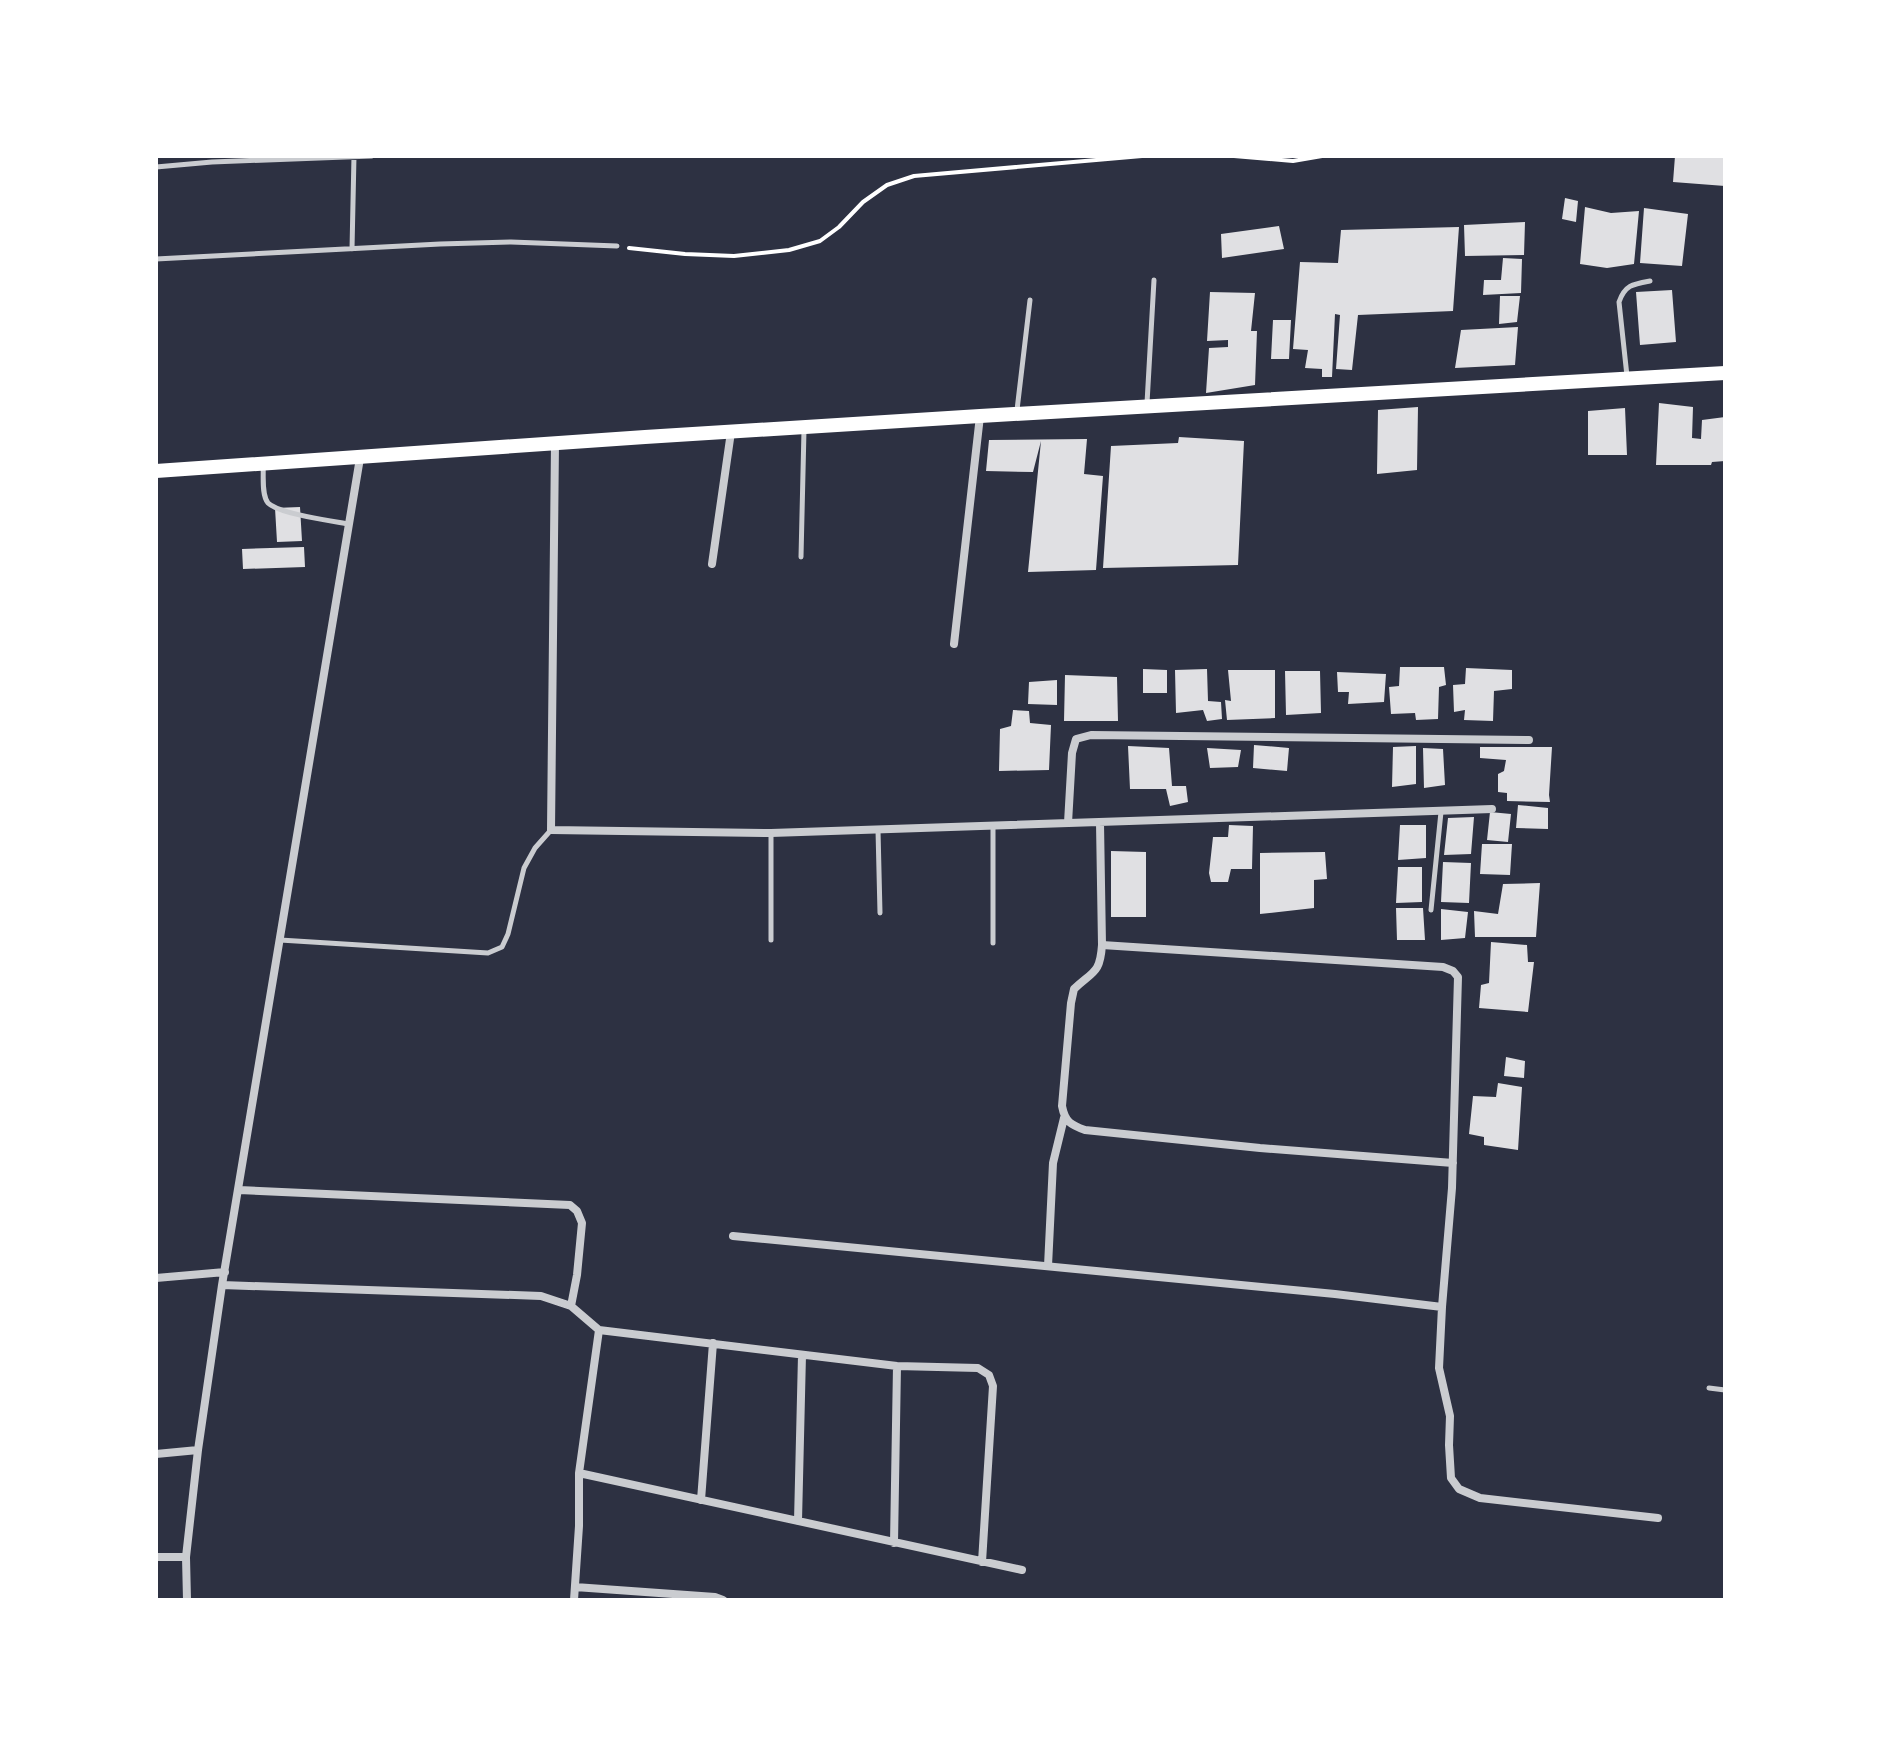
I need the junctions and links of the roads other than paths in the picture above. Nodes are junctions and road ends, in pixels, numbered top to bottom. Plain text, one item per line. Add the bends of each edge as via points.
1 (354, 156) edge
2 (372, 156) edge
3 (213, 159) edge
4 (156, 167) edge
5 (617, 246) road end
6 (352, 249) junction
7 (156, 259) edge
8 (1154, 280) dead end
9 (1650, 281) dead end
10 (1030, 300) dead end
11 (1725, 373) edge
12 (1627, 379) junction
13 (1146, 407) junction
14 (1016, 414) junction
15 (980, 416) junction
16 (804, 427) junction
17 (731, 432) junction
18 (555, 443) junction
19 (360, 458) junction
20 (263, 464) junction
21 (156, 471) edge
22 (349, 524) junction
23 (801, 557) dead end
24 (712, 564) dead end
25 (954, 644) dead end
26 (1529, 740) dead end
27 (1492, 809) dead end
28 (1441, 811) junction
29 (1068, 823) junction
30 (1100, 823) junction
31 (993, 824) junction
32 (878, 829) junction
33 (551, 830) junction
34 (771, 833) junction
35 (1431, 910) dead end
36 (880, 913) dead end
37 (280, 940) junction
38 (771, 940) dead end
39 (993, 943) dead end
40 (1102, 945) junction
41 (1064, 1118) junction
42 (1453, 1163) junction
43 (239, 1190) junction
44 (733, 1236) dead end
45 (1048, 1266) junction
46 (225, 1272) junction
47 (156, 1278) edge
48 (222, 1285) junction
49 (571, 1306) junction
50 (1442, 1307) junction
51 (599, 1330) junction
52 (713, 1343) junction
53 (802, 1355) junction
54 (897, 1366) junction
55 (1709, 1388) dead end
56 (1725, 1390) edge
57 (198, 1450) junction
58 (156, 1454) edge
59 (579, 1473) junction
60 (701, 1500) junction
61 (1658, 1518) dead end
62 (798, 1521) junction
63 (894, 1543) junction
64 (156, 1557) edge
65 (186, 1557) junction
66 (982, 1562) junction
67 (1022, 1570) dead end
68 (575, 1587) junction
69 (187, 1600) edge
70 (574, 1600) edge
71 (723, 1600) edge

1 - 2 lane
1 - 3 lane
1 - 6 lane
3 - 4 lane
5 - 6 lane via 511,242
6 - 7 lane
8 - 13 lane
9 - 12 lane via 1632,284 1619,302
10 - 14 lane
11 - 12 main road
12 - 13 main road
13 - 14 main road
14 - 15 main road
15 - 16 main road
15 - 25 street
16 - 17 main road
16 - 23 lane
17 - 18 main road
17 - 24 street
18 - 19 main road
18 - 33 street
19 - 20 main road
19 - 22 street
20 - 21 main road
20 - 22 lane via 269,503
22 - 37 street
26 - 29 street via 1091,735 1076,739 1072,753
27 - 28 street
28 - 30 street
28 - 35 lane
29 - 30 street
29 - 31 street
30 - 40 street
31 - 32 street
31 - 39 lane
32 - 34 street
32 - 36 lane
33 - 34 street
33 - 37 lane via 524,868 502,947 488,953
34 - 38 lane
37 - 43 street
40 - 41 street via 1094,974 1074,989
40 - 42 street via 1453,971 1459,984
41 - 42 street via 1085,1130
41 - 45 street via 1053,1163
42 - 50 street
43 - 46 street
43 - 49 street via 570,1205 582,1223
44 - 45 street
45 - 50 street
46 - 47 street
46 - 48 street
48 - 49 street via 541,1296
48 - 57 street
49 - 51 street
50 - 61 street via 1439,1368 1450,1416 1451,1478 1459,1489 1480,1498
51 - 52 street
51 - 59 street
52 - 53 street
52 - 60 street
53 - 54 street
53 - 62 street
54 - 63 street
54 - 66 street via 978,1368 989,1375 993,1386
55 - 56 lane
57 - 58 street
57 - 65 street
59 - 60 street
59 - 68 street
60 - 62 street
62 - 63 street
63 - 66 street
64 - 65 street
65 - 69 street
66 - 67 street
68 - 70 street
68 - 71 street

